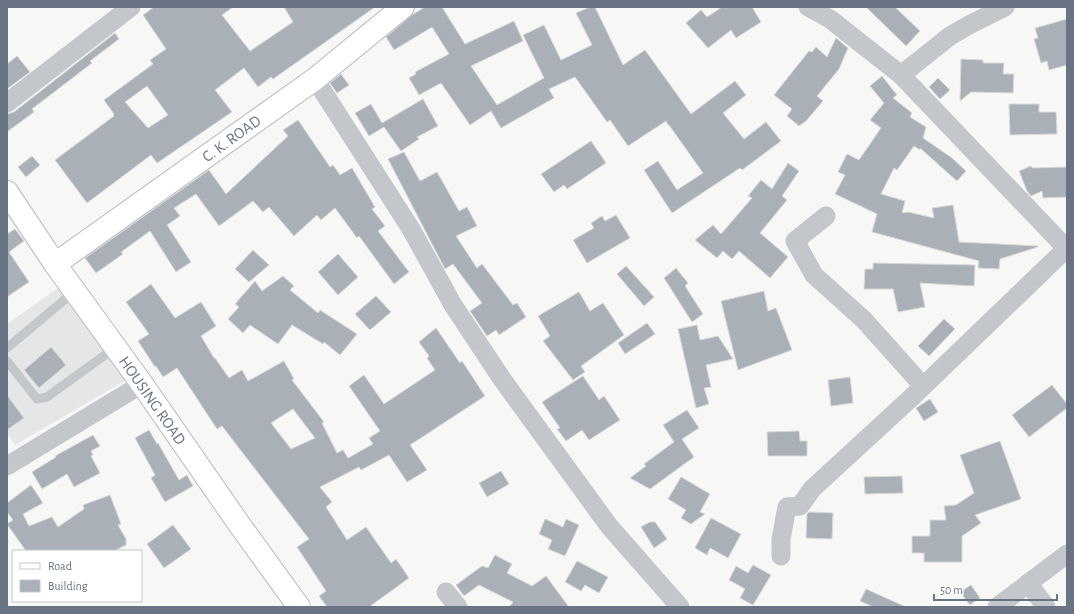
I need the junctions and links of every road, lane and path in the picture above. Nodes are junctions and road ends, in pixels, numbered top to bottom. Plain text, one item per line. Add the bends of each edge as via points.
1 (131, 7) edge
2 (403, 7) edge
3 (808, 7) edge
4 (1005, 7) edge
5 (901, 75) junction
6 (315, 79) junction
7 (7, 103) edge
8 (7, 192) edge
9 (826, 216) dead end
10 (1067, 249) edge
11 (55, 264) junction
12 (76, 292) junction
13 (116, 347) junction
14 (7, 348) edge
15 (7, 361) edge
16 (142, 384) junction
17 (923, 386) junction
18 (7, 466) edge
19 (1067, 554) edge
20 (781, 556) dead end
21 (1028, 583) junction
22 (446, 592) dead end
23 (293, 605) edge
24 (458, 607) edge
25 (680, 607) edge
26 (997, 607) edge
27 (1046, 607) edge

1 - 7 street
2 - 6 street, C. K. ROAD
3 - 5 street via 830,20
4 - 5 street via 950,36
5 - 10 street
6 - 11 street, C. K. ROAD
6 - 25 street via 412,229 453,305 502,379 609,526
8 - 11 street, HOUSING ROAD
9 - 17 street via 795,241 814,275 864,320
10 - 17 street
11 - 12 street, HOUSING ROAD
12 - 13 street, HOUSING ROAD
12 - 14 lane
13 - 15 lane via 47,397 37,399
13 - 16 street, HOUSING ROAD
16 - 18 street
16 - 23 street, HOUSING ROAD
17 - 20 street via 812,489 800,506 787,507 781,539
19 - 21 street
21 - 26 street
21 - 27 street
22 - 24 street

